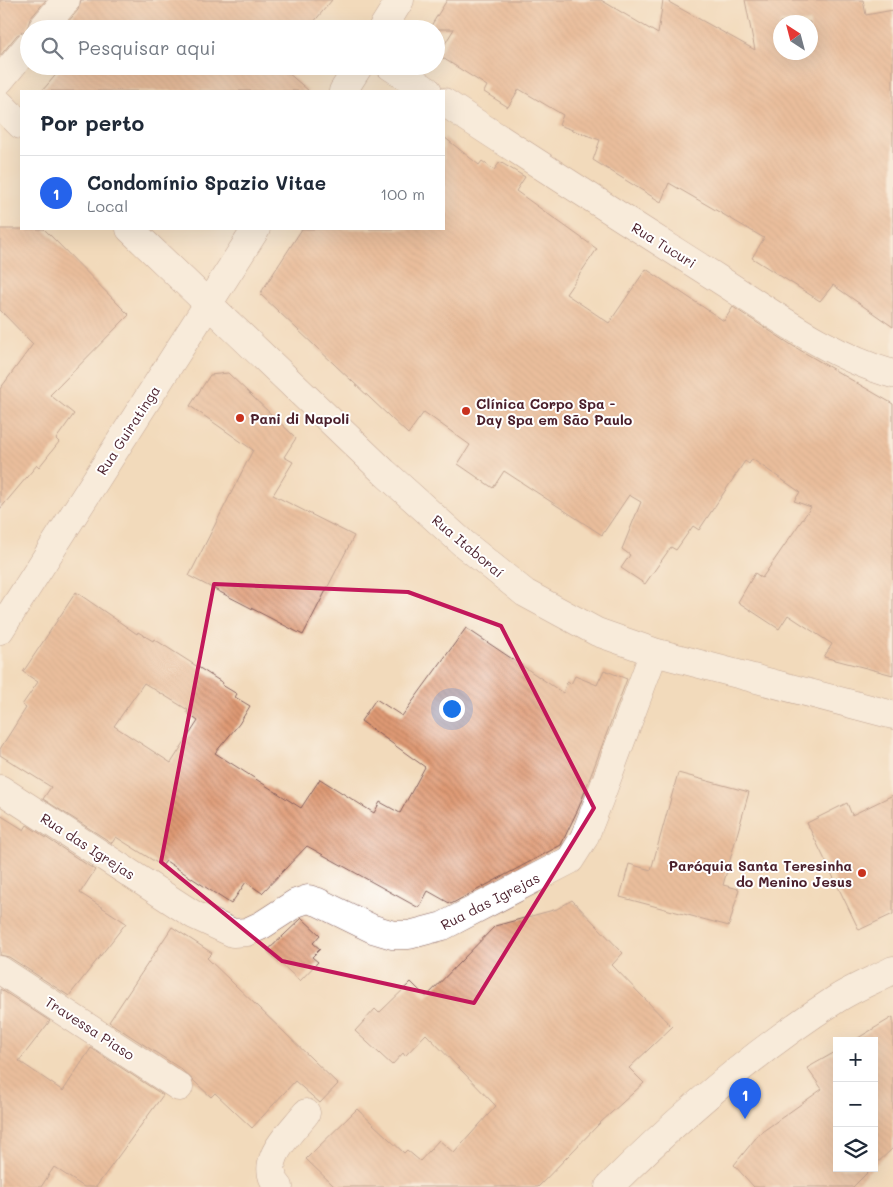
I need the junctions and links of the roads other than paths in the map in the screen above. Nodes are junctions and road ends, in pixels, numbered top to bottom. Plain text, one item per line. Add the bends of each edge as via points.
1 (66, 0) edge
2 (400, 0) edge
3 (49, 20) edge
4 (388, 20) edge
5 (20, 56) edge
6 (353, 75) edge
7 (404, 75) edge
8 (0, 80) edge
9 (344, 90) edge
10 (426, 90) edge
11 (445, 103) edge
12 (0, 104) edge
13 (20, 123) edge
14 (131, 230) edge
15 (255, 230) edge
16 (208, 304) junction
17 (893, 374) edge
18 (0, 630) edge
19 (654, 652) junction
20 (893, 715) edge
21 (0, 789) edge
22 (0, 970) edge
23 (893, 970) edge
24 (179, 1087) dead end
25 (306, 1113) dead end
26 (279, 1187) edge
27 (609, 1187) edge

1 - 3 street
2 - 4 street
5 - 8 street
6 - 9 street
7 - 10 street
11 - 17 street, Rua Tucuri via 791,325 838,352
12 - 13 street
14 - 16 street, Rua Itaboraí
15 - 16 street, Rua Guiratinga
16 - 18 street, Rua Guiratinga
16 - 19 street, Rua Itaboraí via 384,472 464,544 525,593 597,632
19 - 20 street, Rua Itaboraí
19 - 21 street, Rua das Igrejas via 599,800 573,857 466,915 423,933 393,935 308,899 247,932 233,933 221,929 194,915
22 - 24 street, Travessa Piaso
23 - 27 street via 837,999 744,1064 692,1107
25 - 26 street via 271,1161 271,1176

